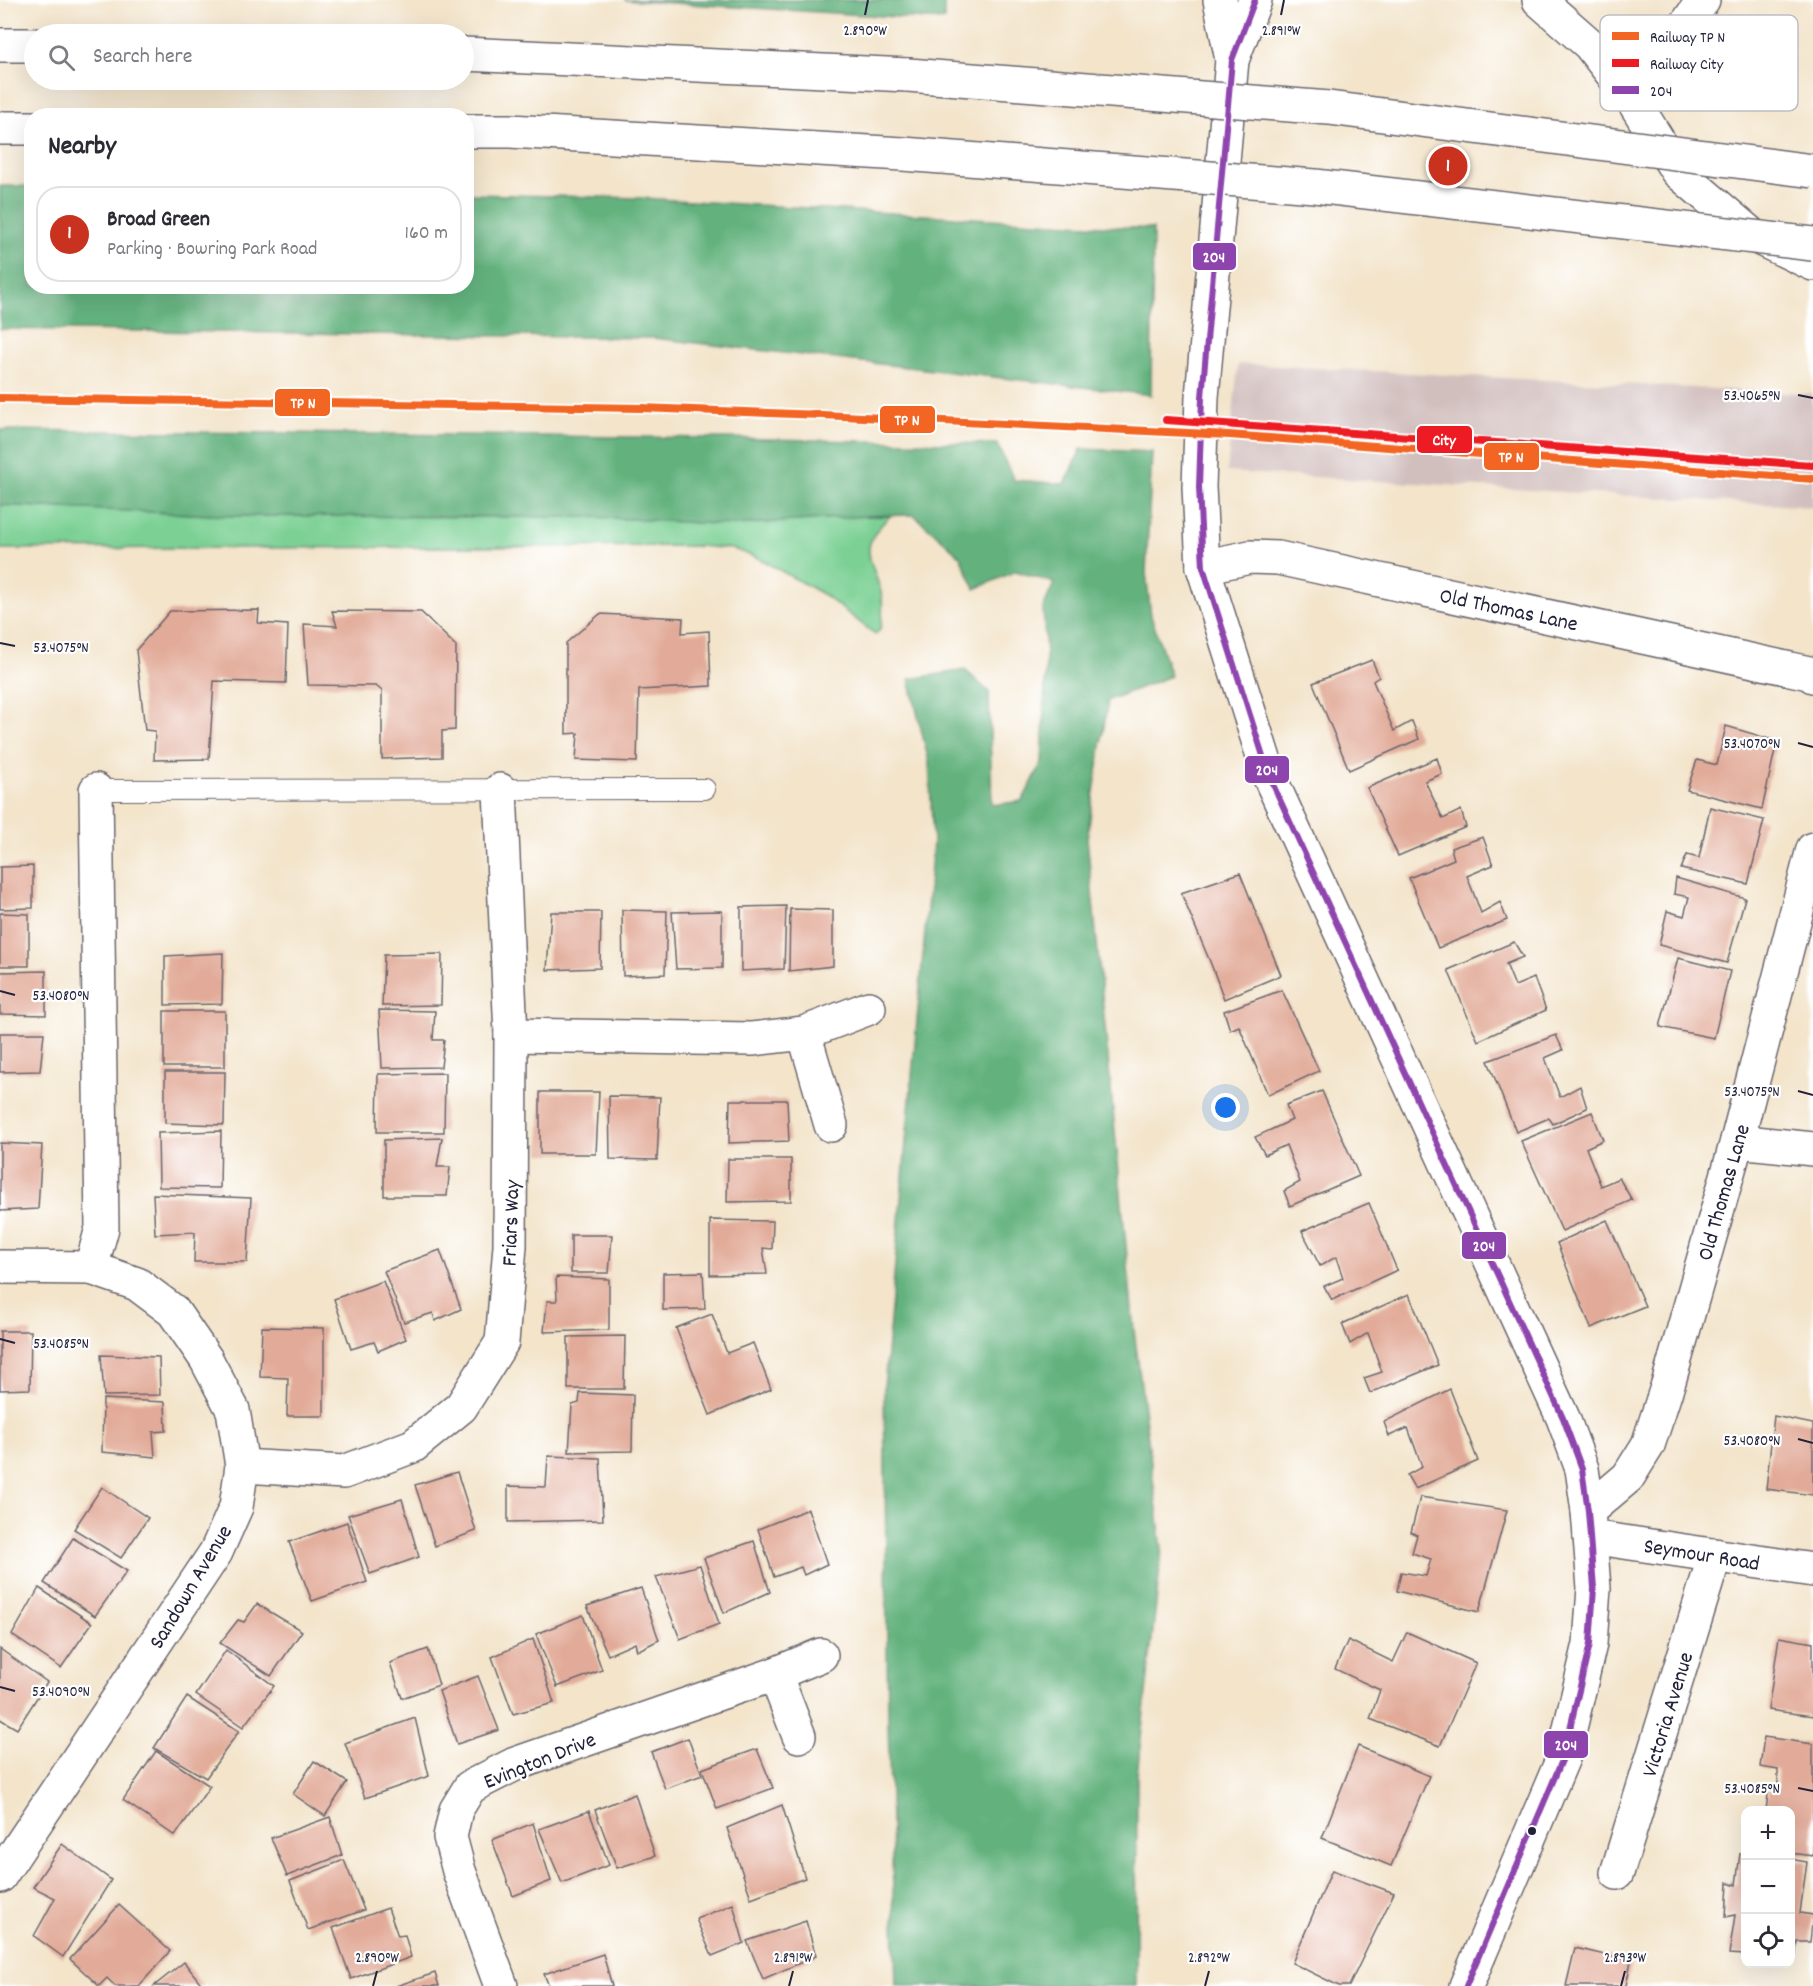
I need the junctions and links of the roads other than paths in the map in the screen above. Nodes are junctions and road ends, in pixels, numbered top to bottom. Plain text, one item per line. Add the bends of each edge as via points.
1 (1220, 0) edge
2 (1255, 0) edge
3 (1539, 0) edge
4 (1703, 0) edge
5 (1693, 15) edge
6 (0, 45) edge
7 (24, 45) edge
8 (474, 54) edge
9 (1600, 58) edge
10 (1232, 60) junction
11 (1640, 111) edge
12 (0, 128) edge
13 (24, 128) edge
14 (474, 131) edge
15 (1813, 171) edge
16 (1813, 244) edge
17 (1813, 264) edge
18 (1203, 567) junction
19 (1813, 676) edge
20 (705, 789) dead end
21 (96, 790) joint
22 (500, 790) junction
23 (1813, 852) edge
24 (869, 1008) dead end
25 (804, 1034) junction
26 (511, 1035) junction
27 (831, 1125) dead end
28 (1737, 1141) junction
29 (1813, 1149) edge
30 (0, 1267) edge
31 (91, 1268) junction
32 (242, 1466) junction
33 (1589, 1524) junction
34 (1715, 1555) junction
35 (1813, 1570) edge
36 (821, 1655) dead end
37 (775, 1674) junction
38 (799, 1736) dead end
39 (1617, 1873) dead end
40 (0, 1876) edge
41 (501, 1986) edge
42 (1466, 1986) edge

1 - 10 main road
2 - 10 main road
3 - 9 main road
4 - 5 main road
6 - 7 main road
8 - 15 main road, bridge via 908,75 1329,108
10 - 18 main road via 1202,397 1199,487
11 - 17 main road via 1677,171 1752,236
12 - 13 main road
14 - 16 main road, bridge via 903,154 1315,186
18 - 19 main road, Old Thomas Lane via 1250,557 1278,558
18 - 33 main road via 1270,778 1563,1418 1582,1469
20 - 22 lane
21 - 22 lane
21 - 31 main road via 102,1228
22 - 26 main road, Friars Way
23 - 28 main road, Old Thomas Lane
24 - 25 main road
25 - 26 main road via 752,1038
25 - 27 main road
26 - 32 main road, Friars Way via 510,1246 502,1342 461,1407 413,1446 344,1472
28 - 29 main road
28 - 33 main road, Old Thomas Lane via 1648,1445 1628,1477
30 - 31 main road, Sandown Avenue
31 - 32 main road, Sandown Avenue via 137,1284 173,1311 206,1359 233,1410
32 - 40 main road, Sandown Avenue via 236,1507 216,1552
33 - 34 main road, Seymour Road
33 - 42 main road via 1594,1588 1590,1644 1563,1758
34 - 35 main road, Seymour Road
34 - 39 main road, Victoria Avenue
36 - 37 main road, Evington Drive
37 - 38 main road
37 - 41 main road, Evington Drive via 515,1764 470,1787 456,1810 450,1837

